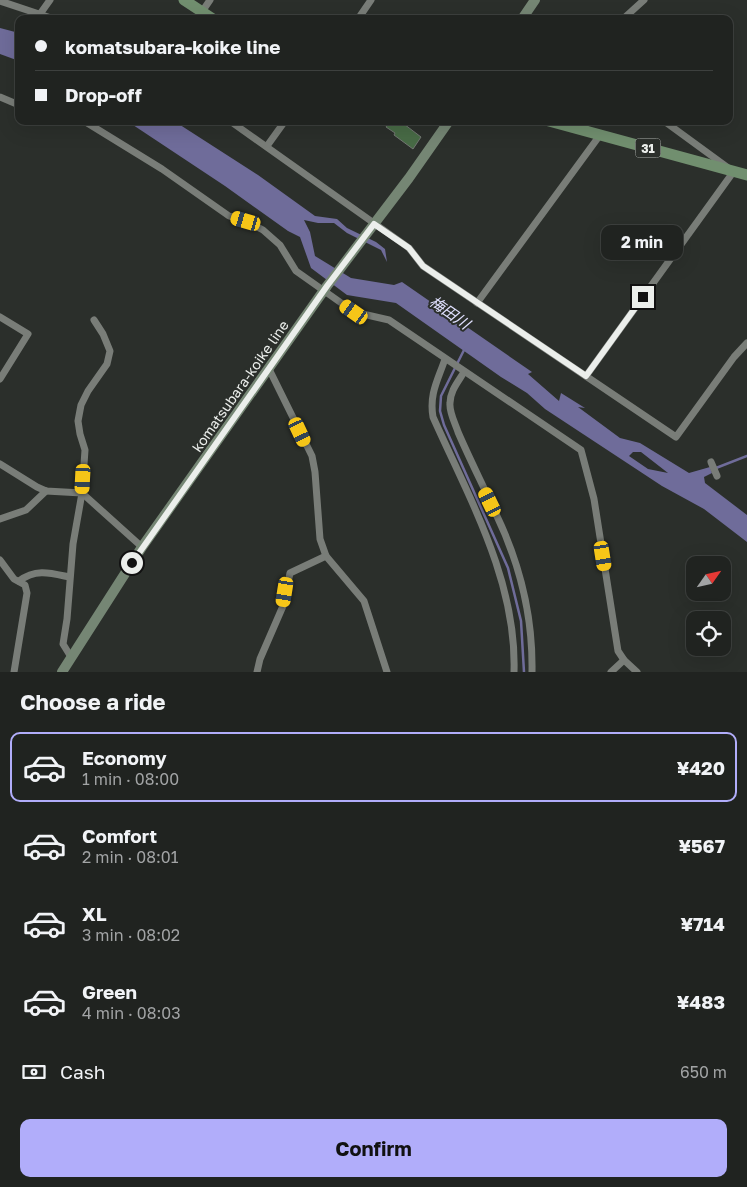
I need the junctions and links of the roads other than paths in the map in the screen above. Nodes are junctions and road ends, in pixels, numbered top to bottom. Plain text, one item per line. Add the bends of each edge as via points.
1 (50, 0) edge
2 (184, 0) edge
3 (210, 0) edge
4 (371, 0) edge
5 (535, 0) edge
6 (644, 0) edge
7 (0, 1) edge
8 (40, 14) joint
9 (199, 15) edge
10 (361, 15) edge
11 (525, 15) edge
12 (627, 15) edge
13 (0, 97) edge
14 (15, 103) edge
15 (90, 125) edge
16 (236, 125) edge
17 (282, 125) edge
18 (446, 125) edge
19 (564, 125) edge
20 (670, 125) edge
21 (600, 135) junction
22 (267, 146) junction
23 (734, 171) junction
24 (747, 175) edge
25 (747, 183) edge
26 (372, 227) junction
27 (326, 289) junction
28 (477, 304) junction
29 (0, 317) edge
30 (94, 320) dead end
31 (747, 343) edge
32 (445, 359) junction
33 (269, 369) junction
34 (459, 369) junction
35 (586, 376) junction
36 (0, 379) edge
37 (711, 462) dead end
38 (0, 464) edge
39 (717, 476) dead end
40 (46, 491) junction
41 (82, 493) junction
42 (0, 519) edge
43 (142, 547) junction
44 (326, 556) junction
45 (0, 560) edge
46 (69, 577) junction
47 (19, 581) junction
48 (71, 657) junction
49 (624, 660) junction
50 (14, 672) edge
51 (62, 672) edge
52 (257, 672) edge
53 (387, 672) edge
54 (514, 672) edge
55 (532, 672) edge
56 (610, 672) edge
57 (637, 672) edge

1 - 8 street
2 - 9 main road
3 - 9 street
4 - 10 street
5 - 11 main road
6 - 12 street
7 - 8 street
13 - 14 street
15 - 27 street via 229,216 263,230 280,245 296,271
16 - 22 street
17 - 22 street
18 - 26 main road, komatsubara-koike line
19 - 21 main road, 31
20 - 23 street
21 - 23 main road, 31
21 - 28 street
22 - 26 street
23 - 24 main road, 31
23 - 25 street
23 - 35 street
26 - 27 main road, komatsubara-koike line
26 - 28 street via 409,248 423,266
27 - 32 street via 354,312 389,320
27 - 33 main road, komatsubara-koike line
28 - 35 street
29 - 36 street via 28,334
30 - 41 street via 110,350 107,364 81,405 78,421 85,450
31 - 35 street via 676,437
32 - 34 street
32 - 54 street via 432,395 433,416 502,577 515,654
33 - 43 main road, komatsubara-koike line
33 - 44 street via 312,456 320,539
34 - 49 street via 581,450 594,499 618,651
34 - 55 street via 449,404 517,566 530,623
37 - 39 street
38 - 40 street
40 - 41 street
40 - 42 street via 26,510
41 - 43 street
41 - 46 street
43 - 48 main road, komatsubara-koike line
44 - 52 street via 290,573 283,606
44 - 53 street via 364,601
45 - 47 street
46 - 47 street via 42,572 27,575
46 - 48 street via 63,644
47 - 50 street via 25,585 27,593
48 - 51 main road, komatsubara-koike line
49 - 56 street
49 - 57 street

